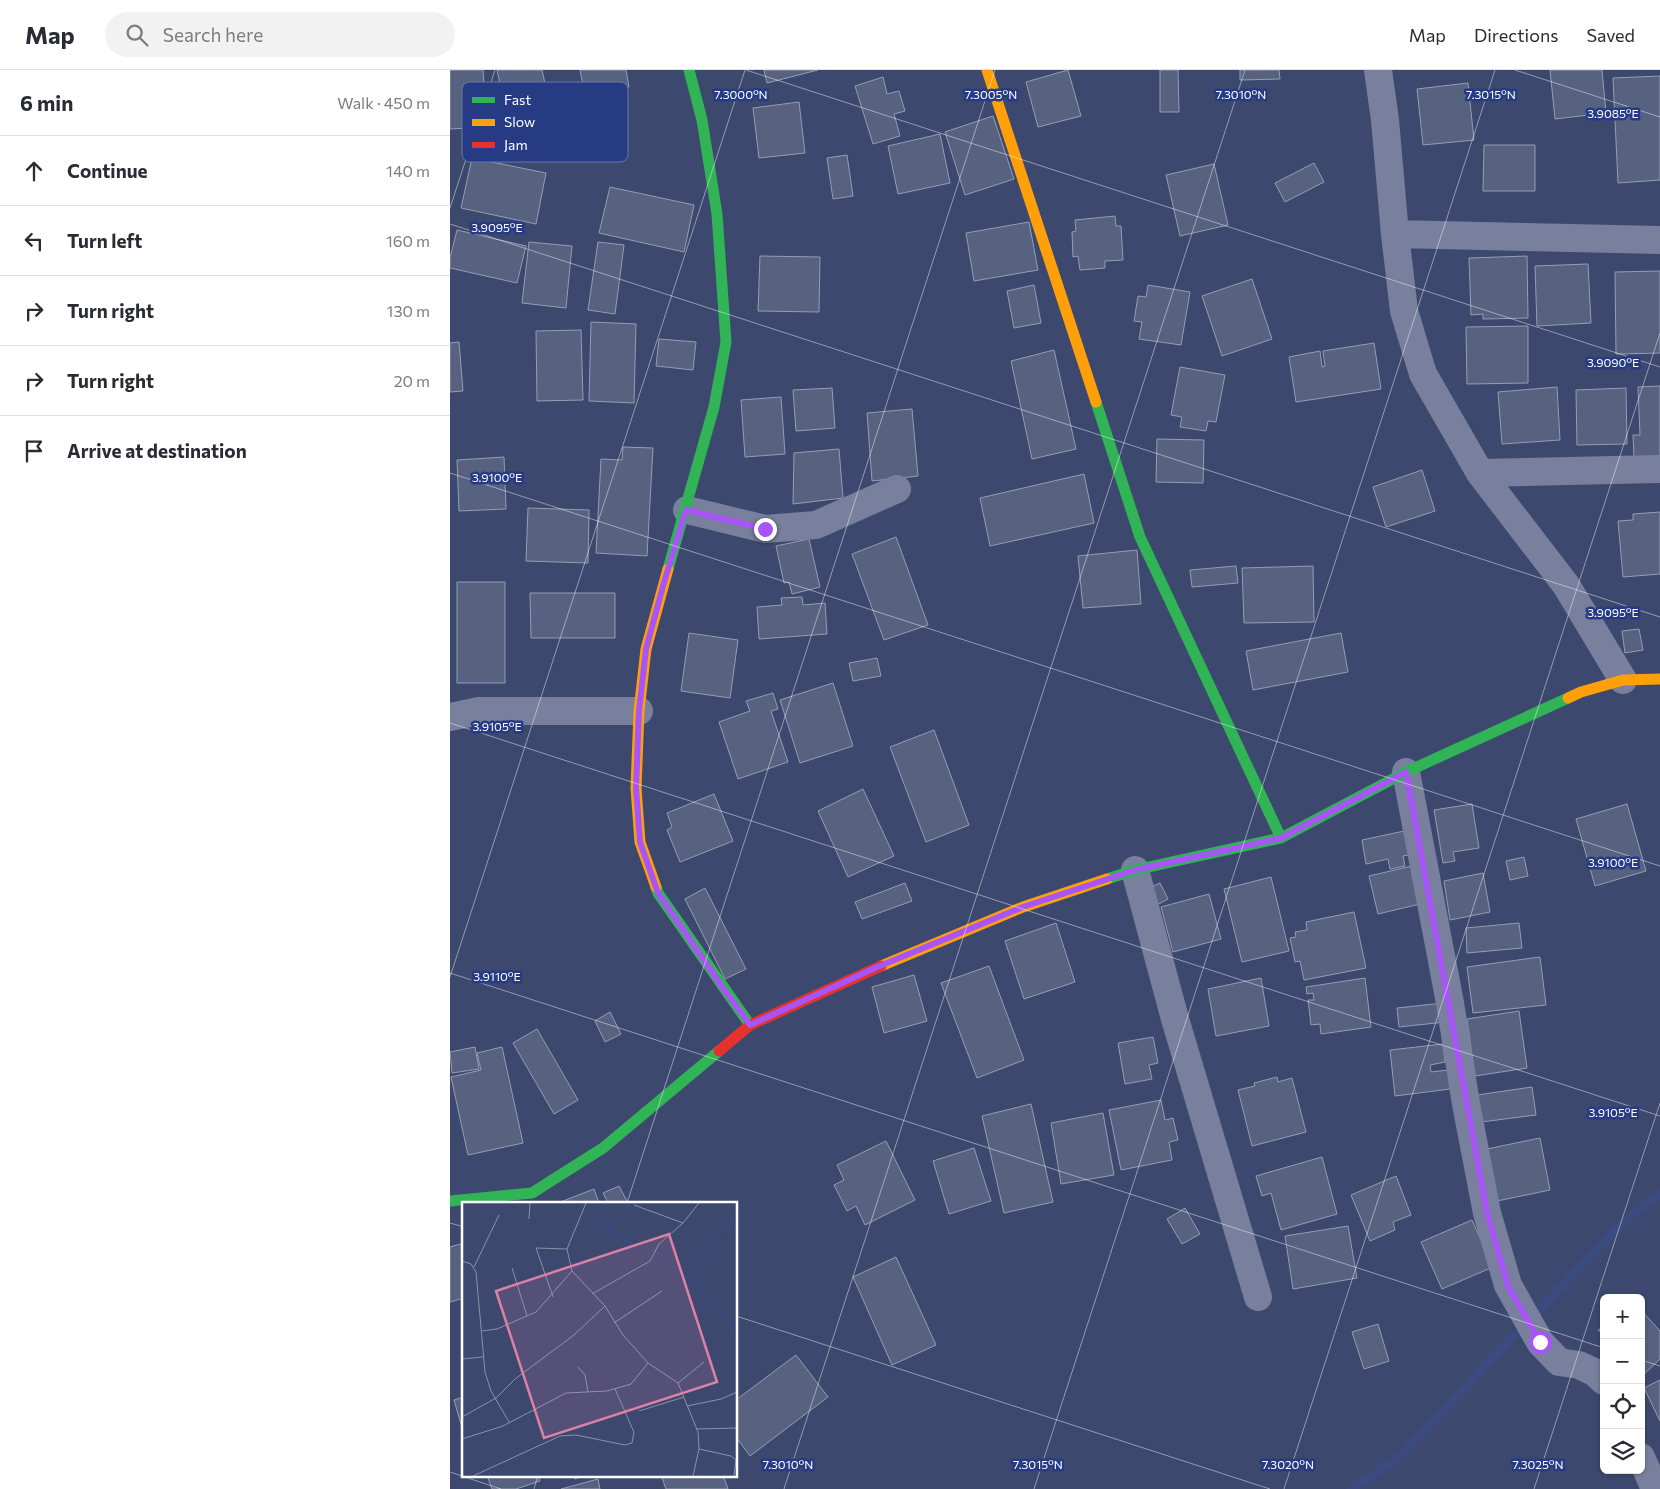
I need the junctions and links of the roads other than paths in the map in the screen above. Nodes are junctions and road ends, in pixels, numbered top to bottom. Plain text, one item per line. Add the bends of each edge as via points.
1 (689, 70) edge
2 (987, 70) edge
3 (1378, 70) edge
4 (1395, 234) junction
5 (1660, 240) edge
6 (1660, 469) edge
7 (1480, 473) junction
8 (897, 489) dead end
9 (686, 510) junction
10 (1660, 679) edge
11 (1623, 680) junction
12 (639, 711) junction
13 (450, 717) edge
14 (1406, 772) junction
15 (1281, 838) junction
16 (1135, 870) junction
17 (750, 1025) junction
18 (533, 1198) edge
19 (450, 1201) edge
20 (1258, 1297) dead end
21 (1600, 1377) edge
22 (1645, 1465) edge
23 (1655, 1489) edge

1 - 9 street via 702,120 717,214 726,342 714,407
2 - 15 street via 1140,537
3 - 4 street
4 - 5 street
4 - 7 street via 1404,311 1423,374
6 - 7 street
7 - 11 street via 1566,585
8 - 9 street via 816,525 765,529
9 - 12 street via 646,649
10 - 11 street
11 - 14 street via 1581,692
12 - 13 street via 480,711
12 - 17 street via 636,788 640,842 658,893
14 - 15 street
14 - 21 street via 1487,1213 1508,1286 1540,1342 1559,1362 1579,1366
15 - 16 street
16 - 17 street via 1023,907 875,968
16 - 20 street via 1175,1019
17 - 18 street via 603,1148
18 - 19 street
22 - 23 street

